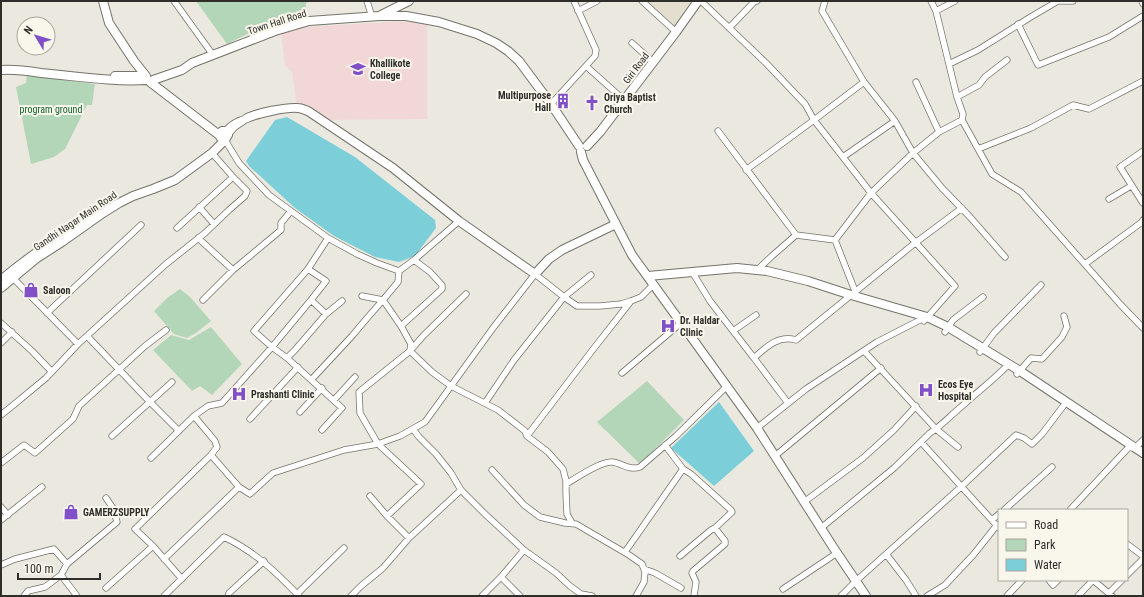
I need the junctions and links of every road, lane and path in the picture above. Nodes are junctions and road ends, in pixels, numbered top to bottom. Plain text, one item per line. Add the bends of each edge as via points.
1 (103, 1) edge
2 (174, 1) edge
3 (367, 1) edge
4 (574, 1) edge
5 (597, 1) edge
6 (642, 1) edge
7 (700, 1) edge
8 (758, 1) edge
9 (825, 1) edge
10 (931, 1) edge
11 (955, 1) edge
12 (1072, 1) edge
13 (1142, 1) edge
14 (406, 3) edge
15 (1143, 4) edge
16 (578, 11) junction
17 (936, 11) junction
18 (406, 16) junction
19 (1143, 16) edge
20 (375, 17) junction
21 (1018, 24) junction
22 (729, 28) junction
23 (676, 32) junction
24 (632, 43) dead end
25 (213, 55) junction
26 (1007, 60) dead end
27 (653, 62) junction
28 (949, 64) junction
29 (1, 66) edge
30 (586, 66) junction
31 (1, 70) edge
32 (150, 79) junction
33 (1143, 81) edge
34 (864, 82) junction
35 (916, 82) dead end
36 (958, 97) junction
37 (624, 100) junction
38 (551, 104) junction
39 (247, 118) joint
40 (814, 120) junction
41 (962, 120) junction
42 (895, 121) junction
43 (718, 131) dead end
44 (939, 132) junction
45 (223, 135) junction
46 (582, 148) junction
47 (978, 149) junction
48 (1143, 151) edge
49 (212, 153) junction
50 (913, 153) junction
51 (843, 157) junction
52 (746, 170) junction
53 (233, 177) junction
54 (1131, 186) junction
55 (870, 194) junction
56 (1109, 199) dead end
57 (1143, 203) edge
58 (199, 207) junction
59 (962, 208) junction
60 (291, 211) junction
61 (459, 221) junction
62 (1143, 222) edge
63 (214, 224) junction
64 (616, 224) junction
65 (142, 225) dead end
66 (177, 228) dead end
67 (796, 235) junction
68 (198, 238) junction
69 (328, 238) junction
70 (835, 240) junction
71 (915, 243) junction
72 (1004, 257) dead end
73 (414, 260) junction
74 (1085, 264) junction
75 (308, 269) junction
76 (233, 270) junction
77 (399, 271) junction
78 (756, 271) junction
79 (535, 274) junction
80 (591, 275) dead end
81 (694, 275) junction
82 (13, 278) junction
83 (1, 280) edge
84 (650, 280) junction
85 (1041, 285) dead end
86 (1, 288) edge
87 (466, 294) dead end
88 (851, 295) junction
89 (362, 296) dead end
90 (983, 296) dead end
91 (564, 297) junction
92 (203, 300) dead end
93 (311, 300) junction
94 (383, 300) junction
95 (342, 301) dead end
96 (631, 301) junction
97 (47, 313) junction
98 (326, 314) junction
99 (756, 315) dead end
100 (1064, 316) dead end
101 (924, 319) junction
102 (1, 323) edge
103 (681, 323) junction
104 (401, 326) junction
105 (1143, 328) edge
106 (947, 329) junction
107 (166, 330) dead end
108 (733, 331) junction
109 (12, 332) junction
110 (87, 336) junction
111 (1, 343) edge
112 (78, 344) junction
113 (272, 347) junction
114 (982, 350) junction
115 (410, 351) junction
116 (864, 351) junction
117 (288, 358) junction
118 (754, 358) junction
119 (298, 367) junction
120 (1006, 367) junction
121 (881, 368) junction
122 (119, 369) junction
123 (52, 372) junction
124 (1018, 372) junction
125 (622, 373) dead end
126 (355, 377) dead end
127 (312, 379) junction
128 (172, 382) dead end
129 (451, 386) junction
130 (727, 386) junction
131 (322, 388) junction
132 (334, 400) junction
133 (150, 402) junction
134 (485, 403) junction
135 (788, 403) junction
136 (1064, 405) junction
137 (916, 406) junction
138 (300, 412) dead end
139 (1, 415) edge
140 (194, 416) junction
141 (250, 419) dead end
142 (758, 428) junction
143 (413, 429) junction
144 (936, 429) junction
145 (322, 430) dead end
146 (179, 431) junction
147 (112, 436) dead end
148 (528, 436) junction
149 (1143, 440) edge
150 (921, 442) junction
151 (378, 444) junction
152 (665, 445) junction
153 (958, 447) dead end
154 (1132, 448) junction
155 (1143, 454) edge
156 (211, 455) junction
157 (775, 456) junction
158 (1143, 457) edge
159 (151, 458) dead end
160 (1, 463) edge
161 (1052, 467) dead end
162 (683, 469) junction
163 (492, 470) dead end
164 (566, 484) junction
165 (962, 486) junction
166 (42, 487) dead end
167 (240, 487) junction
168 (462, 490) junction
169 (370, 496) dead end
170 (106, 498) dead end
171 (804, 502) junction
172 (1, 507) edge
173 (1005, 509) edge
174 (1071, 509) edge
175 (8, 515) junction
176 (998, 515) edge
177 (387, 516) junction
178 (1, 520) edge
179 (992, 520) junction
180 (572, 523) junction
181 (998, 527) edge
182 (715, 528) junction
183 (821, 528) junction
184 (409, 538) junction
185 (1128, 545) edge
186 (152, 546) junction
187 (344, 548) dead end
188 (524, 550) junction
189 (625, 552) junction
190 (837, 553) junction
191 (886, 554) junction
192 (680, 556) dead end
193 (1143, 557) edge
194 (164, 559) junction
195 (264, 561) junction
196 (67, 564) junction
197 (1, 565) edge
198 (644, 569) junction
199 (1128, 574) edge
200 (61, 575) junction
201 (501, 577) junction
202 (182, 579) junction
203 (1021, 581) edge
204 (1049, 581) edge
205 (1057, 581) edge
206 (1092, 581) edge
207 (1094, 581) edge
208 (1121, 581) edge
209 (856, 582) junction
210 (106, 588) dead end
211 (681, 588) dead end
212 (783, 589) dead end
213 (297, 593) edge
214 (1111, 595) edge
215 (24, 596) edge
216 (77, 596) edge
217 (164, 596) edge
218 (228, 596) edge
219 (289, 596) edge
220 (351, 596) edge
221 (482, 596) edge
222 (520, 596) edge
223 (592, 596) edge
224 (636, 596) edge
225 (694, 596) edge
226 (842, 596) edge
227 (866, 596) edge
228 (916, 596) edge
229 (928, 596) edge
230 (1007, 596) edge
231 (1078, 596) edge

1 - 32 street via 109,23 134,61
2 - 25 street
3 - 20 street
4 - 16 street
5 - 16 street
6 - 23 street
7 - 22 street
7 - 23 street, Giri Road
8 - 22 street
9 - 34 street via 822,11
10 - 17 street
11 - 17 street
12 - 21 street via 1058,1
13 - 15 street
14 - 18 street
14 - 20 street
16 - 30 street via 596,50 595,56
17 - 28 street
18 - 20 street, Town Hall Road
18 - 38 street, Town Hall Road via 439,22 496,43 519,61
19 - 21 street via 1109,37 1038,65
20 - 25 street, Town Hall Road via 309,21
21 - 28 street via 978,50
22 - 40 street via 805,104
23 - 27 street, Giri Road
24 - 27 street
25 - 32 street, Town Hall Road via 182,70
26 - 36 street via 979,85
27 - 37 street, Giri Road
28 - 36 street
29 - 32 street
30 - 37 street
30 - 38 street
31 - 32 street via 127,82
32 - 45 street
33 - 47 street via 1089,109 1074,105 1031,128
34 - 40 street
34 - 42 street
35 - 44 street
36 - 41 street via 963,114
37 - 46 street, Giri Road via 600,132
38 - 46 street, Town Hall Road
39 - 45 street via 234,122
39 - 61 street via 282,109 298,108 308,111 393,168
40 - 51 street
40 - 52 street
41 - 44 street
41 - 47 street
42 - 50 street
42 - 51 street
43 - 52 street
44 - 50 street
45 - 49 street, Gandhi Nagar Main Road
45 - 60 street via 239,163 269,195
45 - 83 street, Gandhi Nagar Main Road via 208,152 172,175 115,200 38,250
46 - 64 street, Town Hall Road via 583,160
47 - 74 street via 992,174 1021,192
48 - 54 street via 1120,168
49 - 53 street
49 - 82 street, Gandhi Nagar Main Road via 175,180 119,203 37,258
50 - 55 street
50 - 59 street
51 - 55 street
52 - 67 street
53 - 58 street
53 - 63 street via 246,191 245,196
54 - 56 street
54 - 57 street
55 - 70 street
55 - 71 street
58 - 63 street
58 - 66 street
59 - 71 street
59 - 72 street
60 - 69 street
60 - 76 street via 281,223 281,230
61 - 73 street
61 - 79 street
62 - 74 street
63 - 68 street
64 - 79 street via 562,250
64 - 84 street, Town Hall Road via 632,255
65 - 97 street
67 - 70 street
67 - 78 street
68 - 76 street
68 - 110 street
69 - 75 street
69 - 77 street via 364,257
70 - 88 street
71 - 88 street
71 - 101 street via 955,286
73 - 77 street
73 - 104 street via 430,272 442,285 442,289
74 - 105 street
75 - 93 street via 326,280
75 - 113 street via 254,331
76 - 92 street
77 - 94 street via 398,282
78 - 81 street
78 - 84 street via 736,268
78 - 88 street
79 - 91 street
79 - 129 street
80 - 91 street
81 - 84 street
81 - 108 street
82 - 86 street, Gandhi Nagar Main Road
82 - 97 street
84 - 96 street via 641,297
84 - 103 street, Town Hall Road
85 - 114 street via 994,333
87 - 115 street
88 - 101 street
88 - 118 street via 796,340 788,338 775,341
89 - 94 street
90 - 106 street via 953,320
91 - 96 street via 577,306 600,306
91 - 134 street via 514,360
93 - 98 street
93 - 113 street
94 - 104 street
94 - 127 street
95 - 98 street
96 - 148 street
97 - 112 street
98 - 117 street
99 - 108 street
100 - 124 street via 1067,327 1062,337 1042,359 1031,358
101 - 106 street
101 - 116 street
102 - 109 street
103 - 125 street
103 - 130 street, Town Hall Road
104 - 115 street via 411,344
106 - 114 street
107 - 122 street
108 - 118 street
109 - 111 street
109 - 123 street
110 - 112 street
110 - 122 street
112 - 123 street
113 - 117 street
113 - 140 street via 222,403 208,406
114 - 120 street
114 - 124 street
115 - 129 street
115 - 151 street via 359,392 360,413
116 - 121 street
116 - 135 street
117 - 119 street
118 - 135 street
119 - 127 street
119 - 141 street
120 - 124 street
120 - 144 street
121 - 137 street
121 - 157 street
122 - 133 street
122 - 160 street via 80,406 73,418 34,453 24,445
123 - 139 street
124 - 136 street
124 - 154 street
126 - 132 street
127 - 131 street
128 - 133 street
129 - 134 street
129 - 143 street via 425,422
130 - 142 street, Town Hall Road
130 - 152 street
131 - 132 street
131 - 138 street
132 - 145 street via 342,408
133 - 146 street
133 - 147 street
134 - 148 street via 498,410
135 - 142 street
136 - 154 street
136 - 165 street via 1032,444 1016,435
137 - 144 street
137 - 171 street via 863,458
140 - 146 street
140 - 156 street via 215,441 217,447
142 - 157 street, Town Hall Road
143 - 151 street
143 - 168 street via 436,454
144 - 150 street
144 - 153 street
146 - 159 street
148 - 164 street via 548,452 563,469
149 - 154 street
150 - 165 street
150 - 183 street via 894,468
151 - 167 street via 344,450 273,472 250,494
151 - 177 street via 420,484
152 - 162 street
152 - 164 street via 635,469 608,462
154 - 155 street
154 - 158 street
154 - 174 street
156 - 167 street
156 - 186 street via 135,529
157 - 171 street, Town Hall Road
161 - 173 street
162 - 182 street via 731,510 732,512
162 - 189 street
163 - 180 street via 524,505 540,517
164 - 180 street via 567,514
165 - 179 street
165 - 191 street
166 - 175 street
167 - 194 street
168 - 184 street
168 - 188 street
169 - 177 street
170 - 196 street via 113,508 117,522
171 - 183 street, Town Hall Road
172 - 175 street
175 - 178 street
176 - 179 street
177 - 184 street
179 - 181 street
180 - 189 street
181 - 229 street via 945,585
182 - 192 street
182 - 225 street via 725,544 693,571 696,582
183 - 190 street, Town Hall Road
184 - 220 street via 383,568
185 - 193 street
186 - 194 street
186 - 210 street
187 - 213 street
188 - 201 street
188 - 223 street via 581,594
189 - 198 street via 642,564
190 - 209 street, Town Hall Road
190 - 212 street
191 - 209 street
191 - 228 street
193 - 199 street
194 - 202 street
195 - 202 street via 224,537
195 - 213 street
195 - 218 street
196 - 197 street via 54,549
196 - 200 street
198 - 211 street
198 - 224 street via 644,582
200 - 215 street via 45,586 28,591
200 - 216 street
201 - 221 street
201 - 222 street
202 - 217 street
203 - 230 street
204 - 205 street via 1053,585
206 - 231 street
207 - 214 street
208 - 214 street
209 - 226 street
209 - 227 street, Town Hall Road
213 - 219 street

